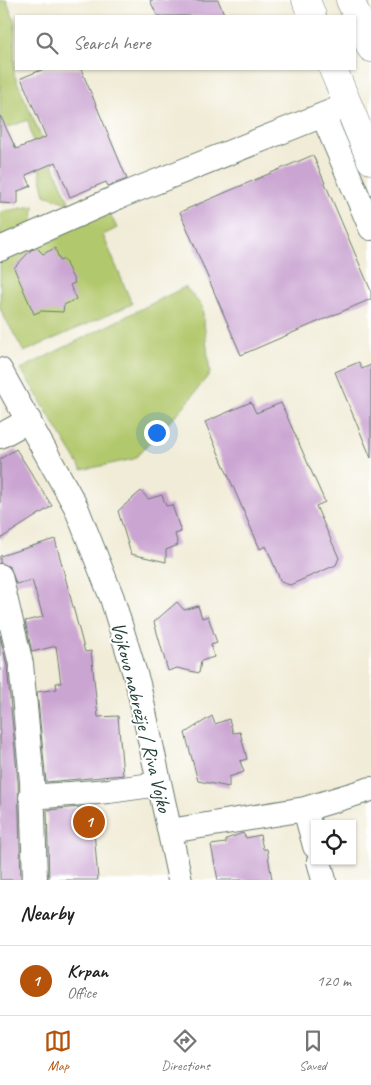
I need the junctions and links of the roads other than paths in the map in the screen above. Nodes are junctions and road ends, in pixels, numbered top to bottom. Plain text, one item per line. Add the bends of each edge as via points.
1 (306, 0) edge
2 (350, 0) edge
3 (312, 15) edge
4 (371, 48) edge
5 (333, 70) edge
6 (335, 110) junction
7 (371, 160) edge
8 (371, 228) edge
9 (0, 249) edge
10 (0, 370) edge
11 (29, 420) junction
12 (0, 436) edge
13 (0, 576) edge
14 (158, 784) junction
15 (371, 789) edge
16 (31, 797) junction
17 (305, 809) junction
18 (170, 831) junction
19 (311, 831) edge
20 (320, 865) edge
21 (35, 880) edge
22 (180, 880) edge
23 (324, 880) edge

1 - 3 main road
2 - 4 main road
5 - 6 main road
6 - 7 main road
6 - 8 street
6 - 9 street via 118,197
10 - 11 street, Vojkovo nabrežje / Riva Vojko
11 - 12 street
11 - 14 street, Vojkovo nabrežje / Riva Vojko via 76,507 112,598 138,684
13 - 16 street via 21,664
14 - 16 street
14 - 18 street, Vojkovo nabrežje / Riva Vojko
15 - 17 street
16 - 21 street
17 - 18 street
17 - 19 street
18 - 22 street, Vojkovo nabrežje / Riva Vojko
20 - 23 street

